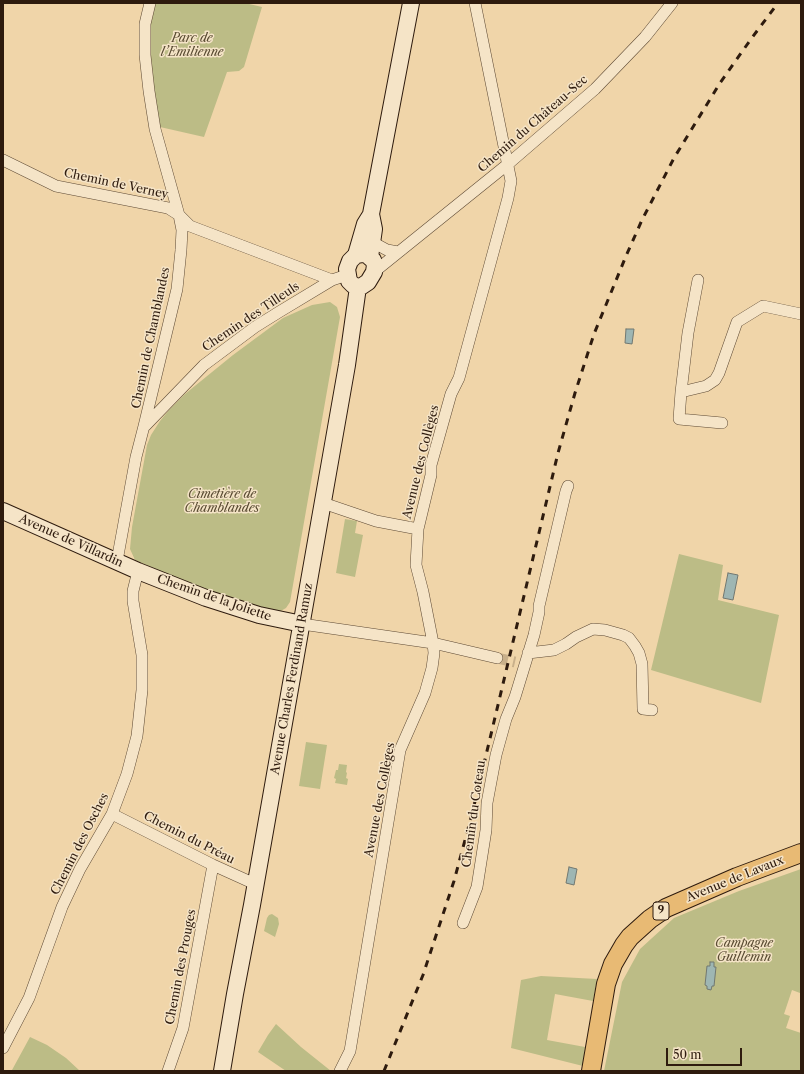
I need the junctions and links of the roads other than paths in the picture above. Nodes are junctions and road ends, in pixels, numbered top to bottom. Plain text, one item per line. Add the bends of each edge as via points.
1 (150, 3) edge
2 (411, 3) edge
3 (476, 3) edge
4 (672, 3) edge
5 (3, 160) edge
6 (508, 164) junction
7 (371, 214) junction
8 (180, 215) junction
9 (373, 238) junction
10 (398, 252) junction
11 (368, 261) junction
12 (698, 280) dead end
13 (346, 281) junction
14 (801, 314) edge
15 (681, 392) junction
16 (722, 423) dead end
17 (144, 426) junction
18 (568, 486) dead end
19 (323, 503) junction
20 (3, 511) edge
21 (418, 529) junction
22 (117, 561) junction
23 (138, 571) junction
24 (302, 624) junction
25 (433, 643) junction
26 (528, 653) junction
27 (497, 658) tunnel mouth
28 (652, 710) dead end
29 (112, 814) junction
30 (801, 853) edge
31 (213, 865) junction
32 (255, 884) junction
33 (463, 923) dead end
34 (3, 1048) edge
35 (168, 1071) edge
36 (222, 1071) edge
37 (340, 1071) edge
38 (591, 1071) edge

1 - 8 street, Chemin de Chamblandes via 145,24 149,91 155,129
2 - 7 street
3 - 6 street, Avenue des Collèges
4 - 6 street, Chemin du Château-Sec via 645,37 595,89
5 - 8 street, Chemin de Verney via 56,186 168,208
6 - 10 street, Chemin du Château-Sec
6 - 21 street, Avenue des Collèges via 511,181 508,198 459,378 451,394 431,465
7 - 9 street
7 - 11 street via 365,224
8 - 13 street, Chemin de Verney via 190,226
8 - 17 street, Chemin de Chamblandes via 182,230 177,289
9 - 10 street via 376,244
9 - 11 street
10 - 11 street, Chemin du Château-Sec via 387,262
11 - 13 street, Avenue Charles Ferdinand Ramuz via 350,261
11 - 13 street via 368,282 362,286
12 - 15 street
13 - 17 street, Chemin des Tilleuls via 255,327 204,365
13 - 19 street, Avenue Charles Ferdinand Ramuz via 347,365
14 - 15 street via 763,306 737,322 715,380 706,386
15 - 16 street via 679,419
17 - 22 street, Chemin de Chamblandes
18 - 26 street, Chemin du Coteau via 546,573 540,612
19 - 21 street via 376,521
19 - 24 street, Avenue Charles Ferdinand Ramuz
20 - 22 street, Avenue de Villardin
21 - 25 street, Avenue des Collèges via 416,565 424,592
22 - 23 street, Avenue de Villardin
23 - 24 street, Chemin de la Joliette via 233,607
23 - 29 street, Chemin des Osches via 133,600 142,655 142,700 137,736 127,774
24 - 25 street, Chemin de la Joliette
24 - 32 street, Avenue Charles Ferdinand Ramuz
25 - 27 street
25 - 37 street, Avenue des Collèges via 432,668 425,693 400,750 350,1050
26 - 28 street via 554,650 593,629 622,634 635,646 642,664 643,709
26 - 33 street, Chemin du Coteau via 520,663 515,697 496,755 487,803 486,830 477,887
29 - 31 street, Chemin du Préau
29 - 34 street, Chemin des Osches via 65,900 29,998
30 - 38 main road, Avenue de Lavaux / 9 via 666,908 630,937 613,964 606,984
31 - 32 street, Chemin du Préau
31 - 35 street, Chemin des Prouges via 183,1028
32 - 36 street, Avenue Charles Ferdinand Ramuz

